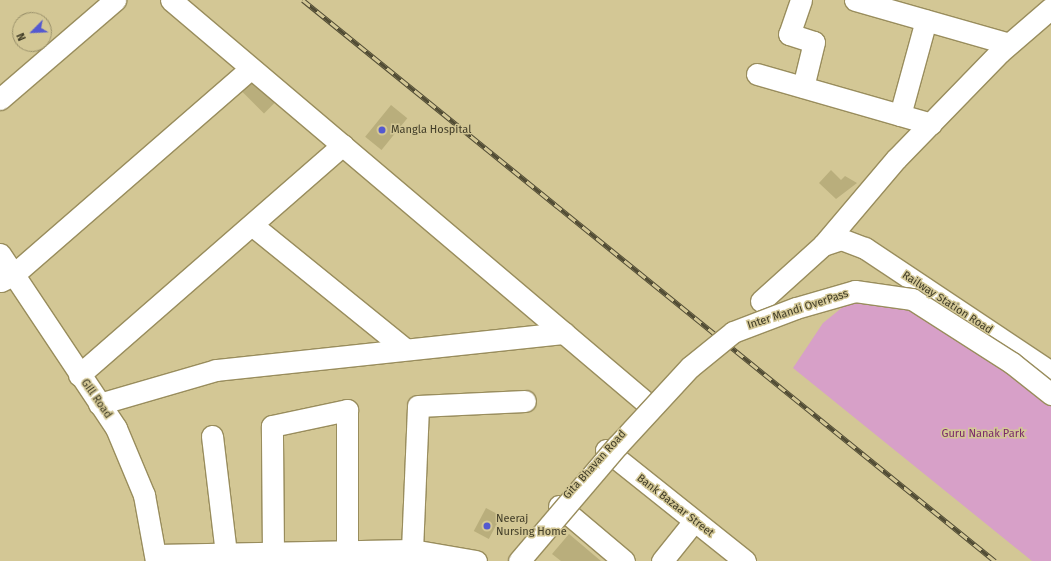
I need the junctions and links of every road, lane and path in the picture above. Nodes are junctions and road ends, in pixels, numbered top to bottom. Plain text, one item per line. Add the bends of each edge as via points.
1 (115, 0) edge
2 (171, 0) edge
3 (801, 0) edge
4 (855, 0) edge
5 (1051, 8) edge
6 (926, 20) junction
7 (1009, 44) junction
8 (251, 68) junction
9 (757, 74) dead end
10 (803, 87) junction
11 (0, 99) edge
12 (900, 115) junction
13 (931, 124) junction
14 (343, 145) junction
15 (252, 225) junction
16 (832, 242) junction
17 (0, 254) edge
18 (6, 278) edge
19 (761, 301) dead end
20 (564, 333) junction
21 (404, 348) junction
22 (1051, 372) edge
23 (79, 375) junction
24 (668, 386) dead end
25 (1051, 394) edge
26 (525, 402) dead end
27 (99, 404) junction
28 (650, 406) junction
29 (212, 436) dead end
30 (606, 450) junction
31 (559, 506) junction
32 (694, 521) junction
33 (412, 550) junction
34 (347, 551) junction
35 (273, 553) junction
36 (226, 554) junction
37 (156, 558) edge
38 (741, 560) edge
39 (476, 561) edge
40 (508, 561) edge
41 (519, 561) edge
42 (624, 561) edge
43 (662, 561) edge

1 - 11 street
2 - 8 street
3 - 10 street via 790,34 814,42
4 - 6 street
5 - 7 street
6 - 7 street
6 - 12 street
7 - 13 street
8 - 14 street
8 - 18 street
9 - 10 street
10 - 12 street
12 - 13 street
13 - 16 street via 859,199
14 - 15 street
14 - 20 street
15 - 21 street
15 - 23 street
16 - 19 street
16 - 22 street, Railway Station Road via 865,248
17 - 18 street, Gill Road
18 - 23 street, Gill Road
20 - 21 street
20 - 28 street
21 - 27 street via 216,370
23 - 27 street, Gill Road
24 - 28 street, Gita Bhavan Road
25 - 41 street, Inter Mandi OverPass, bridge via 1012,363 912,299 855,291 796,308 733,332 690,367
26 - 33 street via 418,406
27 - 37 street, Gill Road via 116,428 144,494
28 - 30 street, Gita Bhavan Road
29 - 36 street
30 - 31 street, Gita Bhavan Road
30 - 32 street, Bank Bazaar Street
31 - 40 street, Gita Bhavan Road
31 - 42 street
32 - 38 street, Bank Bazaar Street
32 - 43 street
33 - 34 street
33 - 39 street
34 - 35 street
34 - 35 street via 347,410 272,426
35 - 36 street
36 - 37 street

